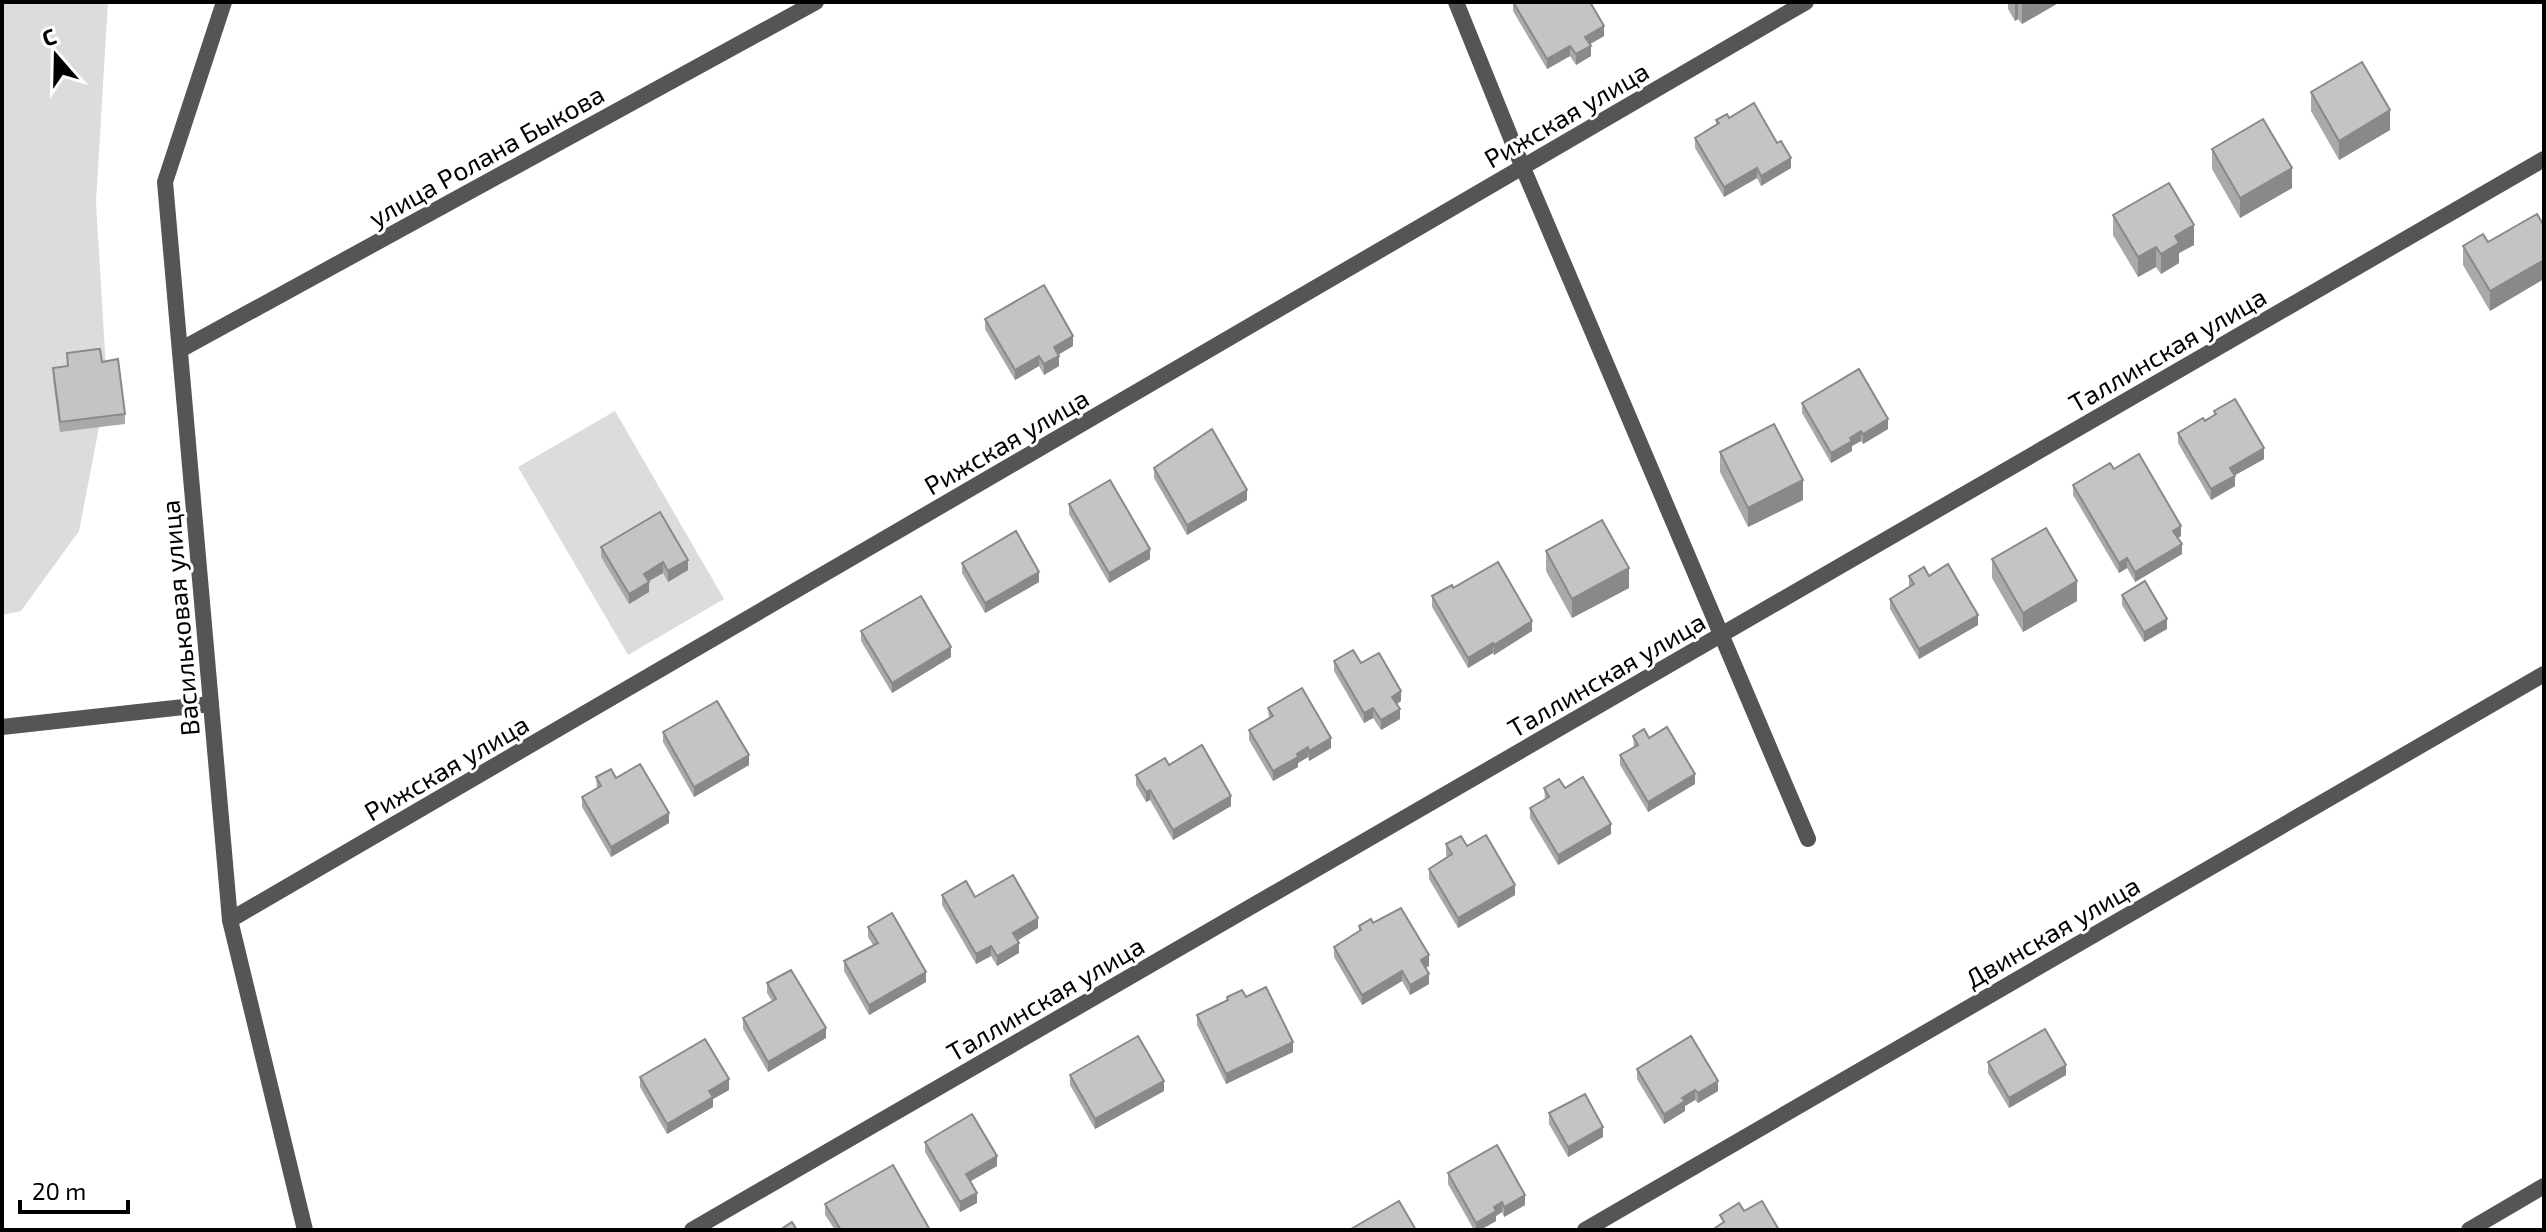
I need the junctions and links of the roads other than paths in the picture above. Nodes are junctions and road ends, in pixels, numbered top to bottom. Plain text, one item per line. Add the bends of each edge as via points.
1 (224, 2) edge
2 (816, 2) edge
3 (1456, 2) edge
4 (1806, 2) edge
5 (2544, 159) edge
6 (1523, 168) junction
7 (180, 350) junction
8 (1720, 636) junction
9 (2544, 674) edge
10 (211, 704) junction
11 (2, 727) edge
12 (1808, 839) dead end
13 (230, 920) junction
14 (2544, 1186) edge
15 (305, 1230) edge
16 (692, 1230) edge
17 (1585, 1230) edge
18 (2469, 1230) edge

1 - 7 street, Васильковая улица via 165,182
2 - 7 street, улица Ролана Быкова
3 - 6 street
4 - 6 street, Рижская улица
5 - 8 street, Таллинская улица
6 - 8 street
6 - 13 street, Рижская улица
7 - 10 street, Васильковая улица
8 - 12 street
8 - 16 street, Таллинская улица
9 - 17 street, Двинская улица
10 - 11 street
10 - 13 street, Васильковая улица
13 - 15 street, Васильковая улица
14 - 18 street

